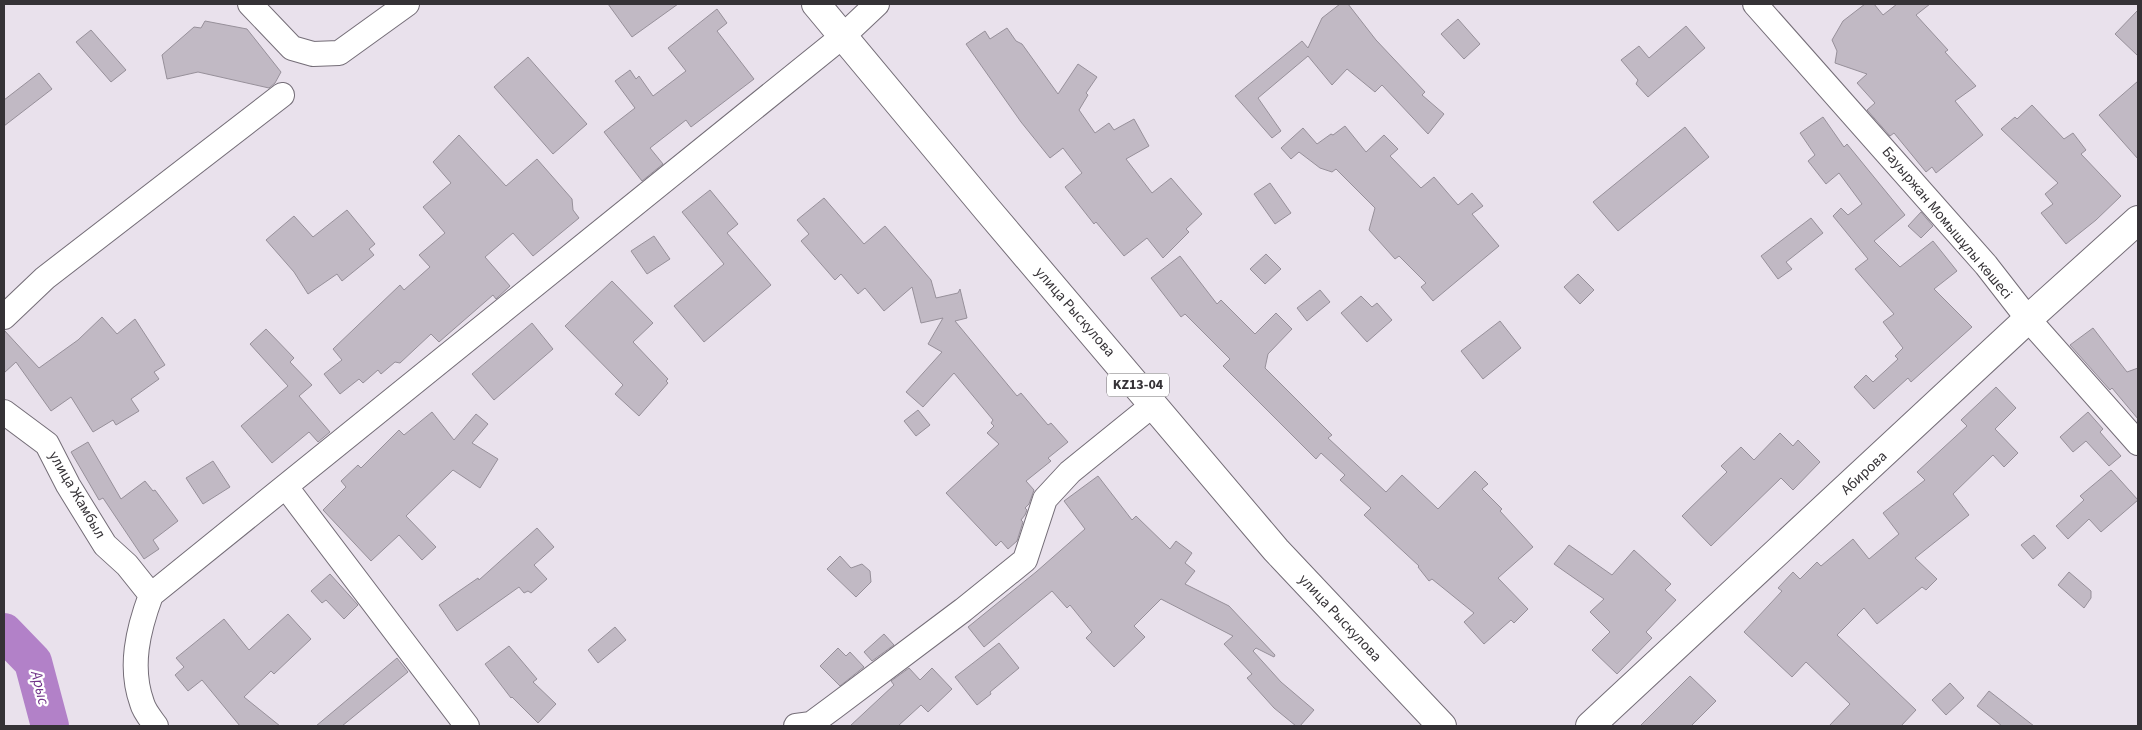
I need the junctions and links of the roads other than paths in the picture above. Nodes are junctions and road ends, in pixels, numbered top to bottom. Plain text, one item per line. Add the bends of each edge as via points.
1 (250, 4) edge
2 (407, 4) edge
3 (816, 4) edge
4 (877, 4) edge
5 (1755, 4) edge
6 (843, 36) junction
7 (282, 95) dead end
8 (2138, 220) edge
9 (4, 316) edge
10 (2028, 319) junction
11 (1154, 404) junction
12 (4, 412) edge
13 (2138, 443) edge
14 (286, 487) junction
15 (151, 595) junction
16 (156, 726) edge
17 (467, 726) edge
18 (796, 726) edge
19 (1442, 726) edge
20 (1590, 726) edge

1 - 2 street via 292,48 312,54 339,53
3 - 6 main road, улица Рыскулова / KZ13-04
4 - 6 street
5 - 10 street, Бауыржан Момышұлы көшесі via 1986,265
6 - 11 main road, улица Рыскулова / KZ13-04
6 - 14 street
7 - 9 street via 45,278
8 - 10 main road, Абирова
10 - 13 street, Бауыржан Момышұлы көшесі
10 - 20 main road, Абирова
11 - 18 street via 1070,472 1046,499 1025,560 811,724
11 - 19 main road, улица Рыскулова / KZ13-04 via 1276,550
12 - 15 street, улица Жамбыл via 47,444 105,544
14 - 15 street
14 - 17 street
15 - 16 street via 141,623 134,670 142,704

